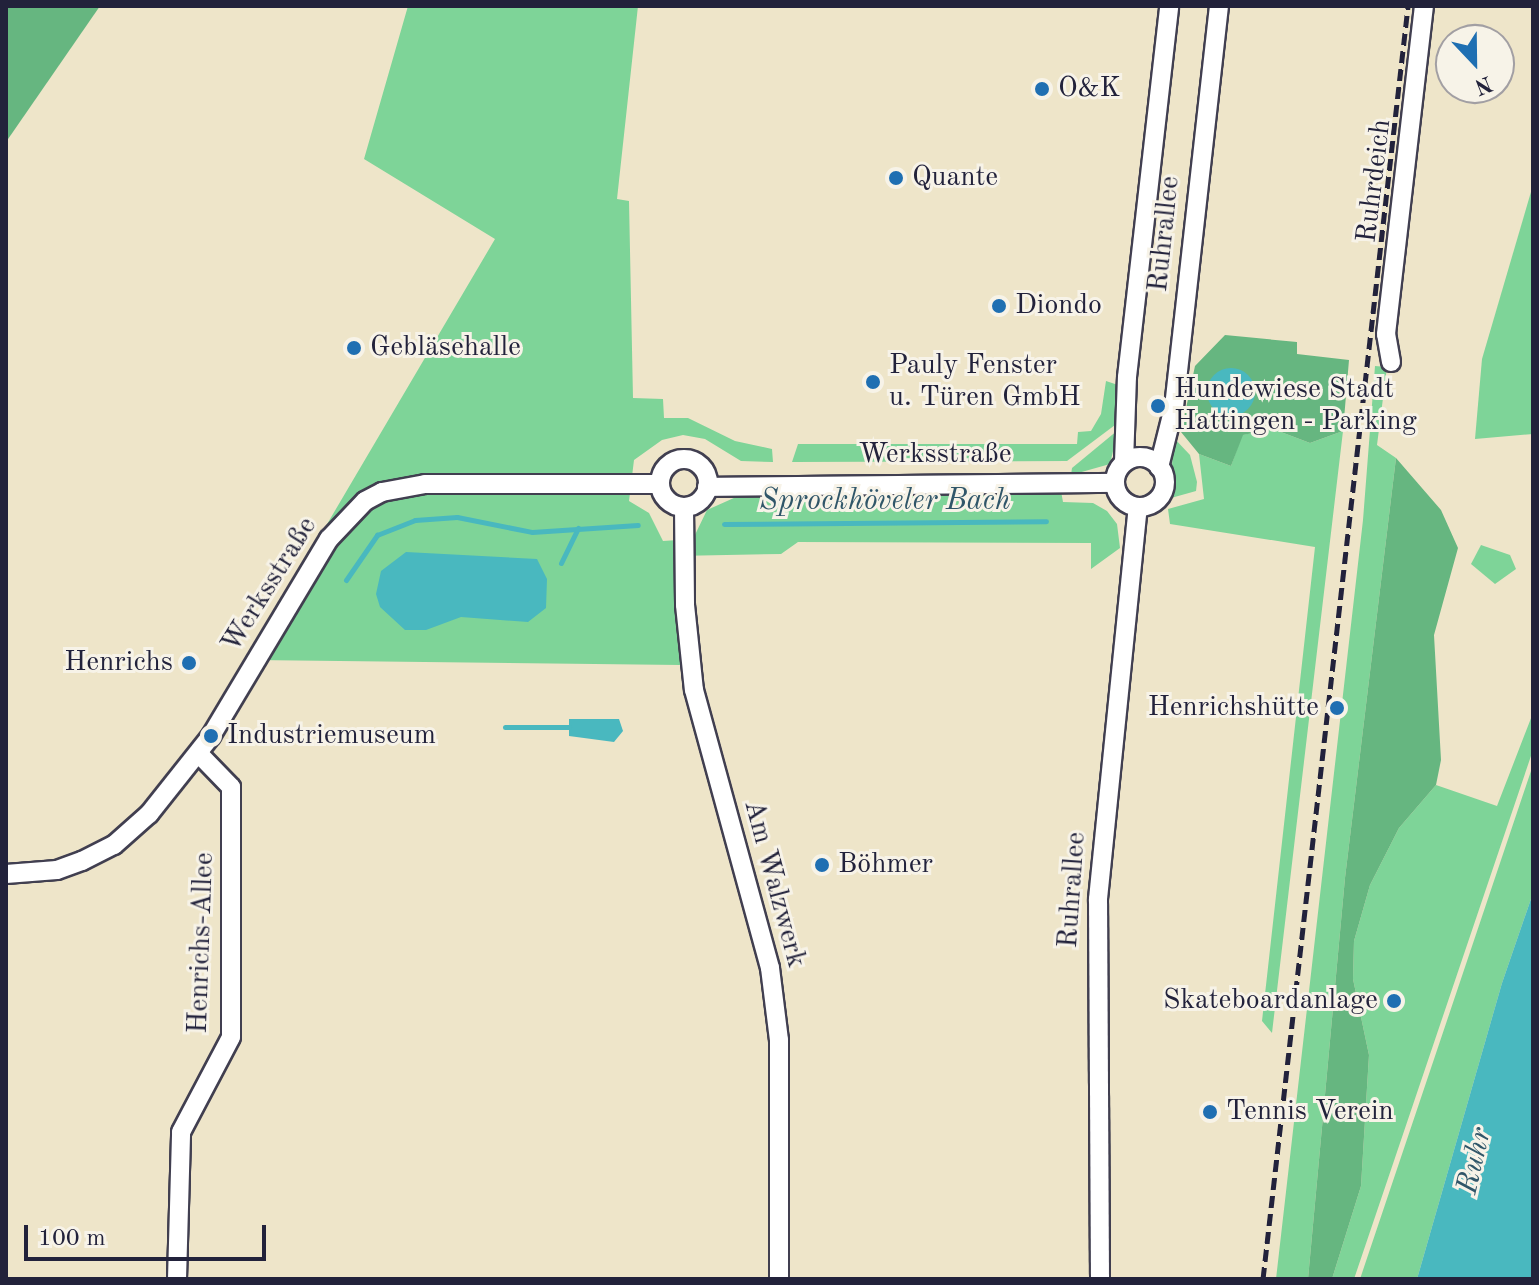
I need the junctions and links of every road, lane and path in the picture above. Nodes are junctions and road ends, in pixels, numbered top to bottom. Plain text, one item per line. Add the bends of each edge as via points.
1 (1169, 6) edge
2 (1219, 6) edge
3 (1424, 6) edge
4 (1391, 362) dead end
5 (1124, 462) junction
6 (1159, 467) junction
7 (1114, 483) junction
8 (660, 484) junction
9 (707, 487) junction
10 (684, 507) junction
11 (1138, 507) junction
12 (199, 754) junction
13 (6, 874) edge
14 (177, 1279) edge
15 (779, 1279) edge
16 (1100, 1279) edge

1 - 5 street, Ruhrallee via 1127,377
2 - 6 street, Ruhrallee via 1174,407
3 - 4 street, Ruhrdeich via 1386,334
5 - 6 street via 1145,458
5 - 7 street, Ruhrallee
6 - 11 street, Ruhrallee via 1161,495
7 - 9 street, Werksstraße
7 - 11 street via 1122,500
8 - 9 street via 664,468 686,459 705,471
8 - 10 street via 667,500
8 - 12 street, Werksstraße via 425,484 382,492 365,501 329,539
9 - 10 street via 699,501
10 - 15 street, Am Walzwerk via 685,605 694,690 764,933 779,1040
11 - 16 street, Ruhrallee via 1098,899
12 - 13 street, Werksstraße via 149,814 100,854 57,870
12 - 14 street, Henrichs-Allee via 225,776 232,797 231,1037 181,1132

